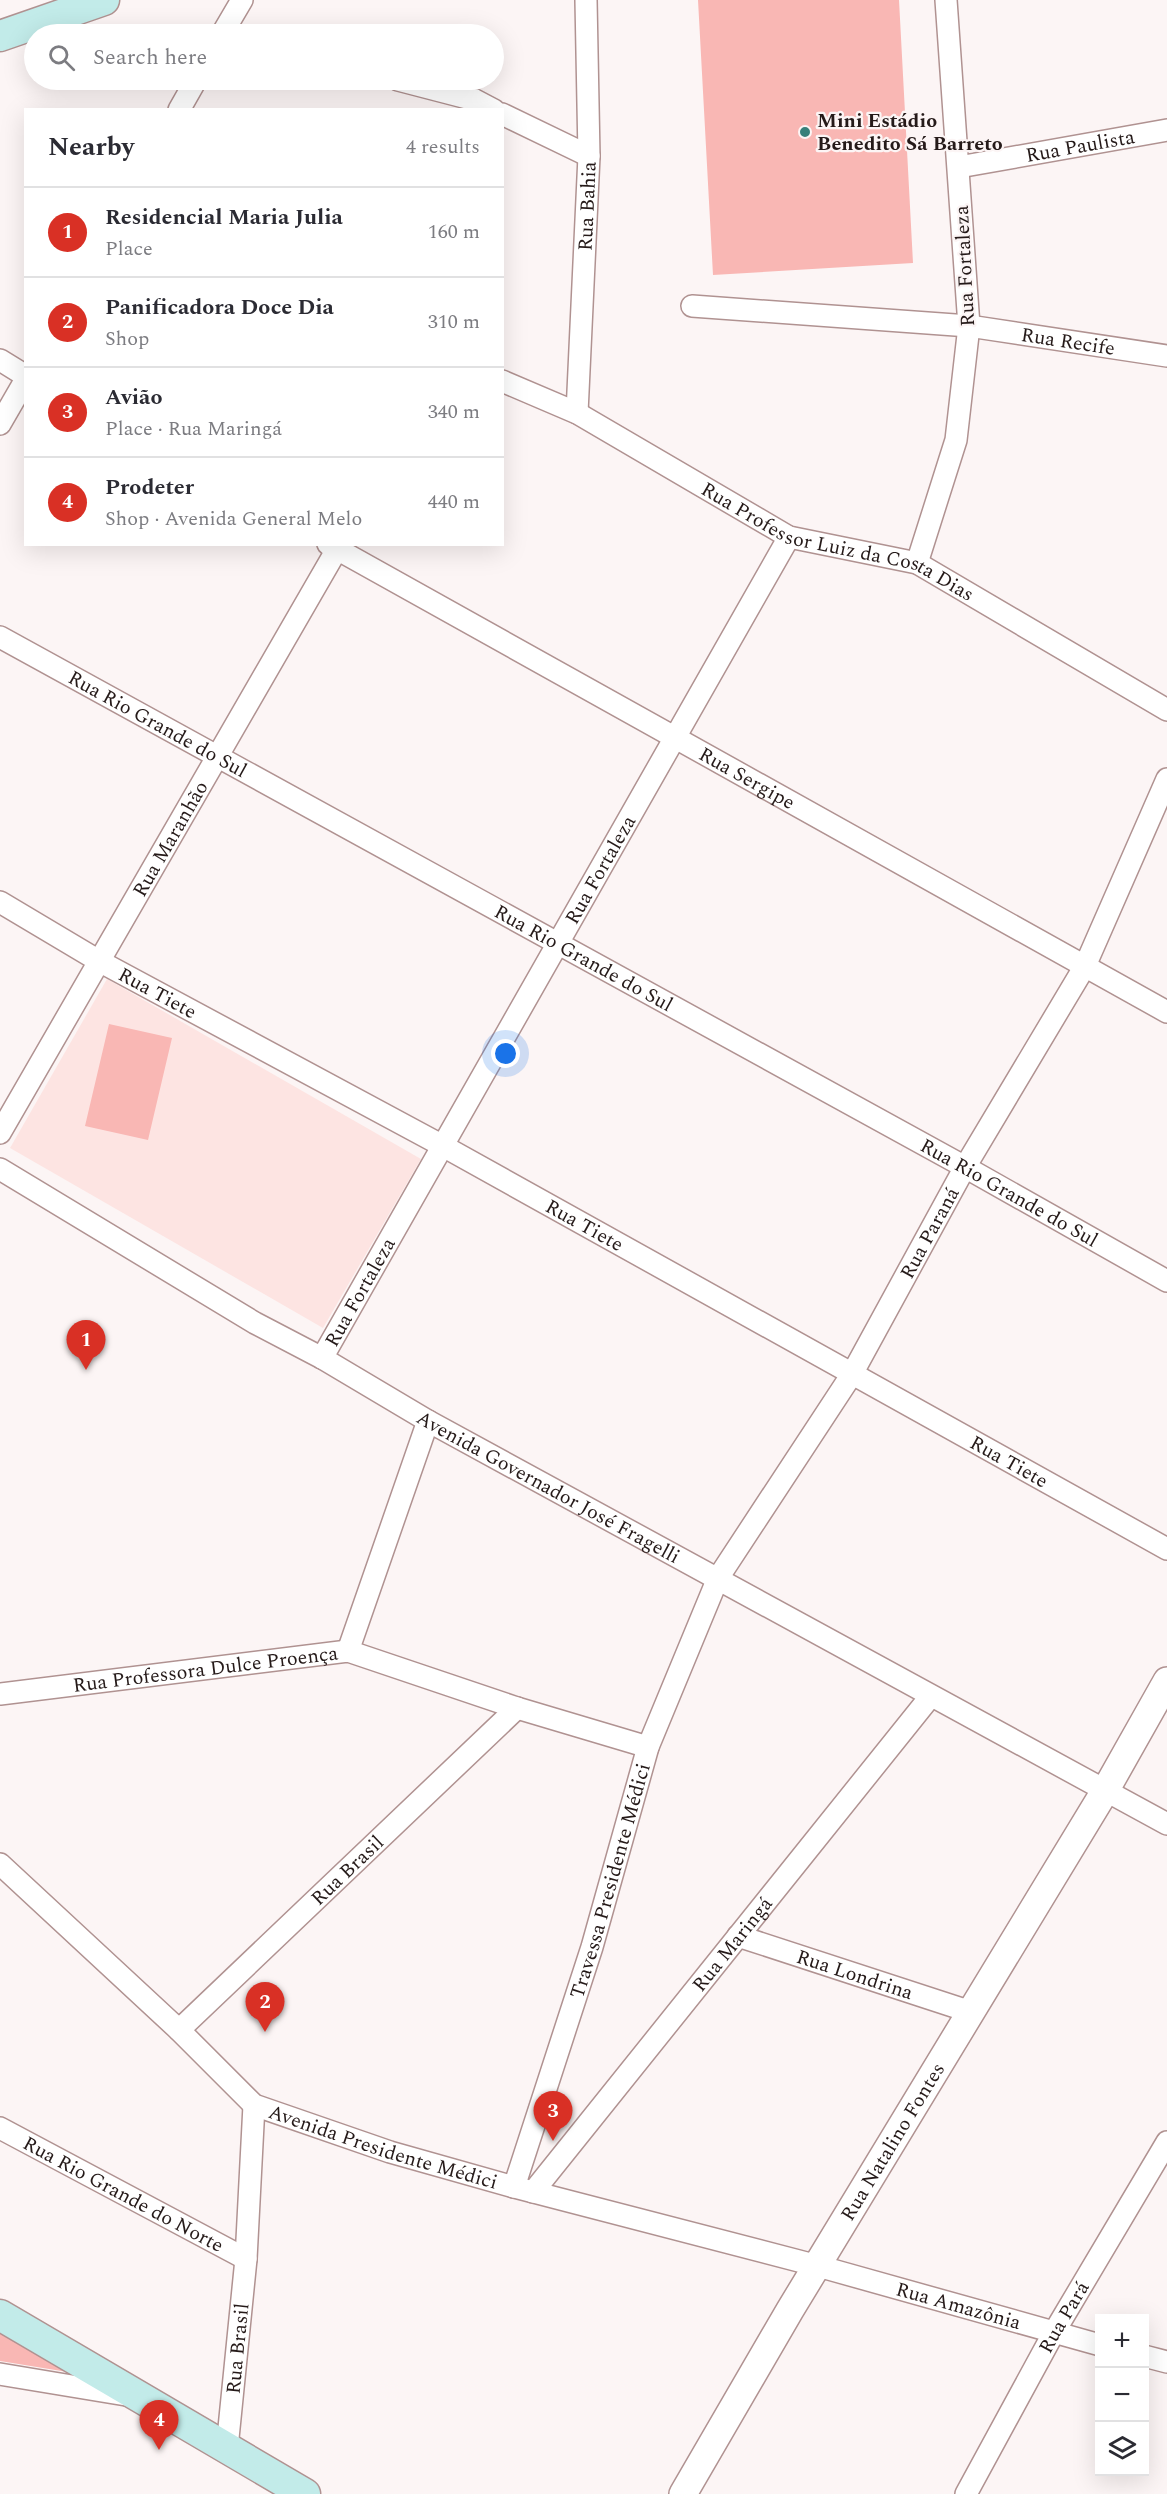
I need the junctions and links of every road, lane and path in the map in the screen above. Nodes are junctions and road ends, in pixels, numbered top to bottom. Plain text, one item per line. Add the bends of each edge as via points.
1 (104, 0) edge
2 (242, 0) edge
3 (586, 0) edge
4 (946, 0) edge
5 (35, 24) edge
6 (228, 24) edge
7 (24, 28) edge
8 (0, 36) edge
9 (190, 90) edge
10 (436, 90) edge
11 (180, 108) edge
12 (490, 108) edge
13 (504, 115) edge
14 (1167, 130) edge
15 (589, 156) junction
16 (959, 167) junction
17 (692, 306) dead end
18 (969, 326) junction
19 (1167, 356) edge
20 (0, 360) edge
21 (24, 376) edge
22 (24, 381) edge
23 (504, 382) edge
24 (577, 413) junction
25 (0, 424) edge
26 (789, 537) junction
27 (335, 546) edge
28 (917, 563) junction
29 (0, 637) edge
30 (1167, 711) edge
31 (675, 738) junction
32 (217, 757) junction
33 (1167, 779) edge
34 (0, 902) edge
35 (557, 945) junction
36 (99, 961) junction
37 (1084, 966) junction
38 (1167, 1011) edge
39 (0, 1133) edge
40 (443, 1146) junction
41 (965, 1167) junction
42 (0, 1169) edge
43 (1167, 1281) edge
44 (322, 1358) junction
45 (852, 1374) junction
46 (428, 1421) junction
47 (1167, 1549) edge
48 (718, 1578) junction
49 (348, 1651) junction
50 (1167, 1681) edge
51 (0, 1694) edge
52 (930, 1696) junction
53 (517, 1708) junction
54 (648, 1748) junction
55 (1105, 1791) junction
56 (1167, 1824) edge
57 (0, 1864) edge
58 (738, 1936) junction
59 (971, 2012) junction
60 (178, 2030) junction
61 (254, 2105) junction
62 (0, 2128) edge
63 (1167, 2142) edge
64 (523, 2189) junction
65 (246, 2259) junction
66 (818, 2266) junction
67 (0, 2315) edge
68 (1053, 2334) junction
69 (1095, 2344) edge
70 (1149, 2357) edge
71 (1167, 2362) edge
72 (0, 2374) edge
73 (142, 2398) junction
74 (227, 2448) junction
75 (305, 2494) edge
76 (683, 2494) edge
77 (966, 2494) edge

1 - 5 main road
2 - 6 street
3 - 15 street, Rua Bahia
4 - 16 street, Rua Fortaleza
7 - 8 main road
9 - 11 street
10 - 12 street
13 - 15 street
14 - 16 street, Rua Paulista
15 - 24 street, Rua Bahia
16 - 18 street, Rua Fortaleza
17 - 18 street, Rua Recife
18 - 19 street, Rua Recife
18 - 28 street, Rua Fortaleza via 956,440
20 - 21 street
22 - 25 street
23 - 24 street, Rua Professor Luiz da Costa Dias
24 - 26 street, Rua Professor Luiz da Costa Dias
26 - 28 street, Rua Professor Luiz da Costa Dias
26 - 31 street, Rua Fortaleza
27 - 31 street, Rua Sergipe
27 - 32 street, Rua Maranhão
28 - 30 street, Rua Professor Luiz da Costa Dias
29 - 32 street, Rua Rio Grande do Sul
31 - 35 street, Rua Fortaleza
31 - 37 street, Rua Sergipe
32 - 35 street, Rua Rio Grande do Sul
32 - 36 street, Rua Maranhão
33 - 37 street, Rua Paraná
34 - 36 street, Rua Tiete
35 - 40 street, Rua Fortaleza
35 - 41 street, Rua Rio Grande do Sul
36 - 39 street, Rua Maranhão
36 - 40 street, Rua Tiete
37 - 38 street, Rua Sergipe
37 - 41 street, Rua Paraná
40 - 44 street, Rua Fortaleza
40 - 45 street, Rua Tiete
41 - 43 street, Rua Rio Grande do Sul
41 - 45 street, Rua Paraná
42 - 44 street, Avenida Governador José Fragelli via 255,1323
44 - 46 street, Avenida Governador José Fragelli
45 - 47 street, Rua Tiete
45 - 48 street, Rua Paraná
46 - 48 street, Avenida Governador José Fragelli
46 - 49 street
48 - 52 street, Avenida Governador José Fragelli
48 - 54 street, Travessa Presidente Médici
49 - 51 street, Rua Professora Dulce Proença
49 - 53 street, Rua Professora Dulce Proença
50 - 55 street, Rua Natalino Fontes
52 - 55 street, Avenida Governador José Fragelli
52 - 58 street, Rua Maringá
53 - 54 street, Rua Professora Dulce Proença
53 - 60 street, Rua Brasil
54 - 64 street, Travessa Presidente Médici
55 - 56 street, Avenida Governador José Fragelli
55 - 59 street, Rua Natalino Fontes
57 - 60 street, Avenida Presidente Médici
58 - 59 street, Rua Londrina
58 - 64 street, Rua Maringá
59 - 66 street, Rua Natalino Fontes
60 - 61 street, Avenida Presidente Médici
61 - 64 street, Avenida Presidente Médici via 390,2152
61 - 65 street, Rua Brasil
62 - 65 street, Rua Rio Grande do Norte
63 - 68 street, Rua Pará
64 - 66 street, Avenida Presidente Médici
65 - 74 street, Rua Brasil
66 - 68 street, Rua Amazônia
66 - 76 street, Rua Natalino Fontes
67 - 73 main road
68 - 69 street, Rua Amazônia
68 - 77 street, Rua Pará
70 - 71 street
72 - 73 street
73 - 74 main road
74 - 75 main road

